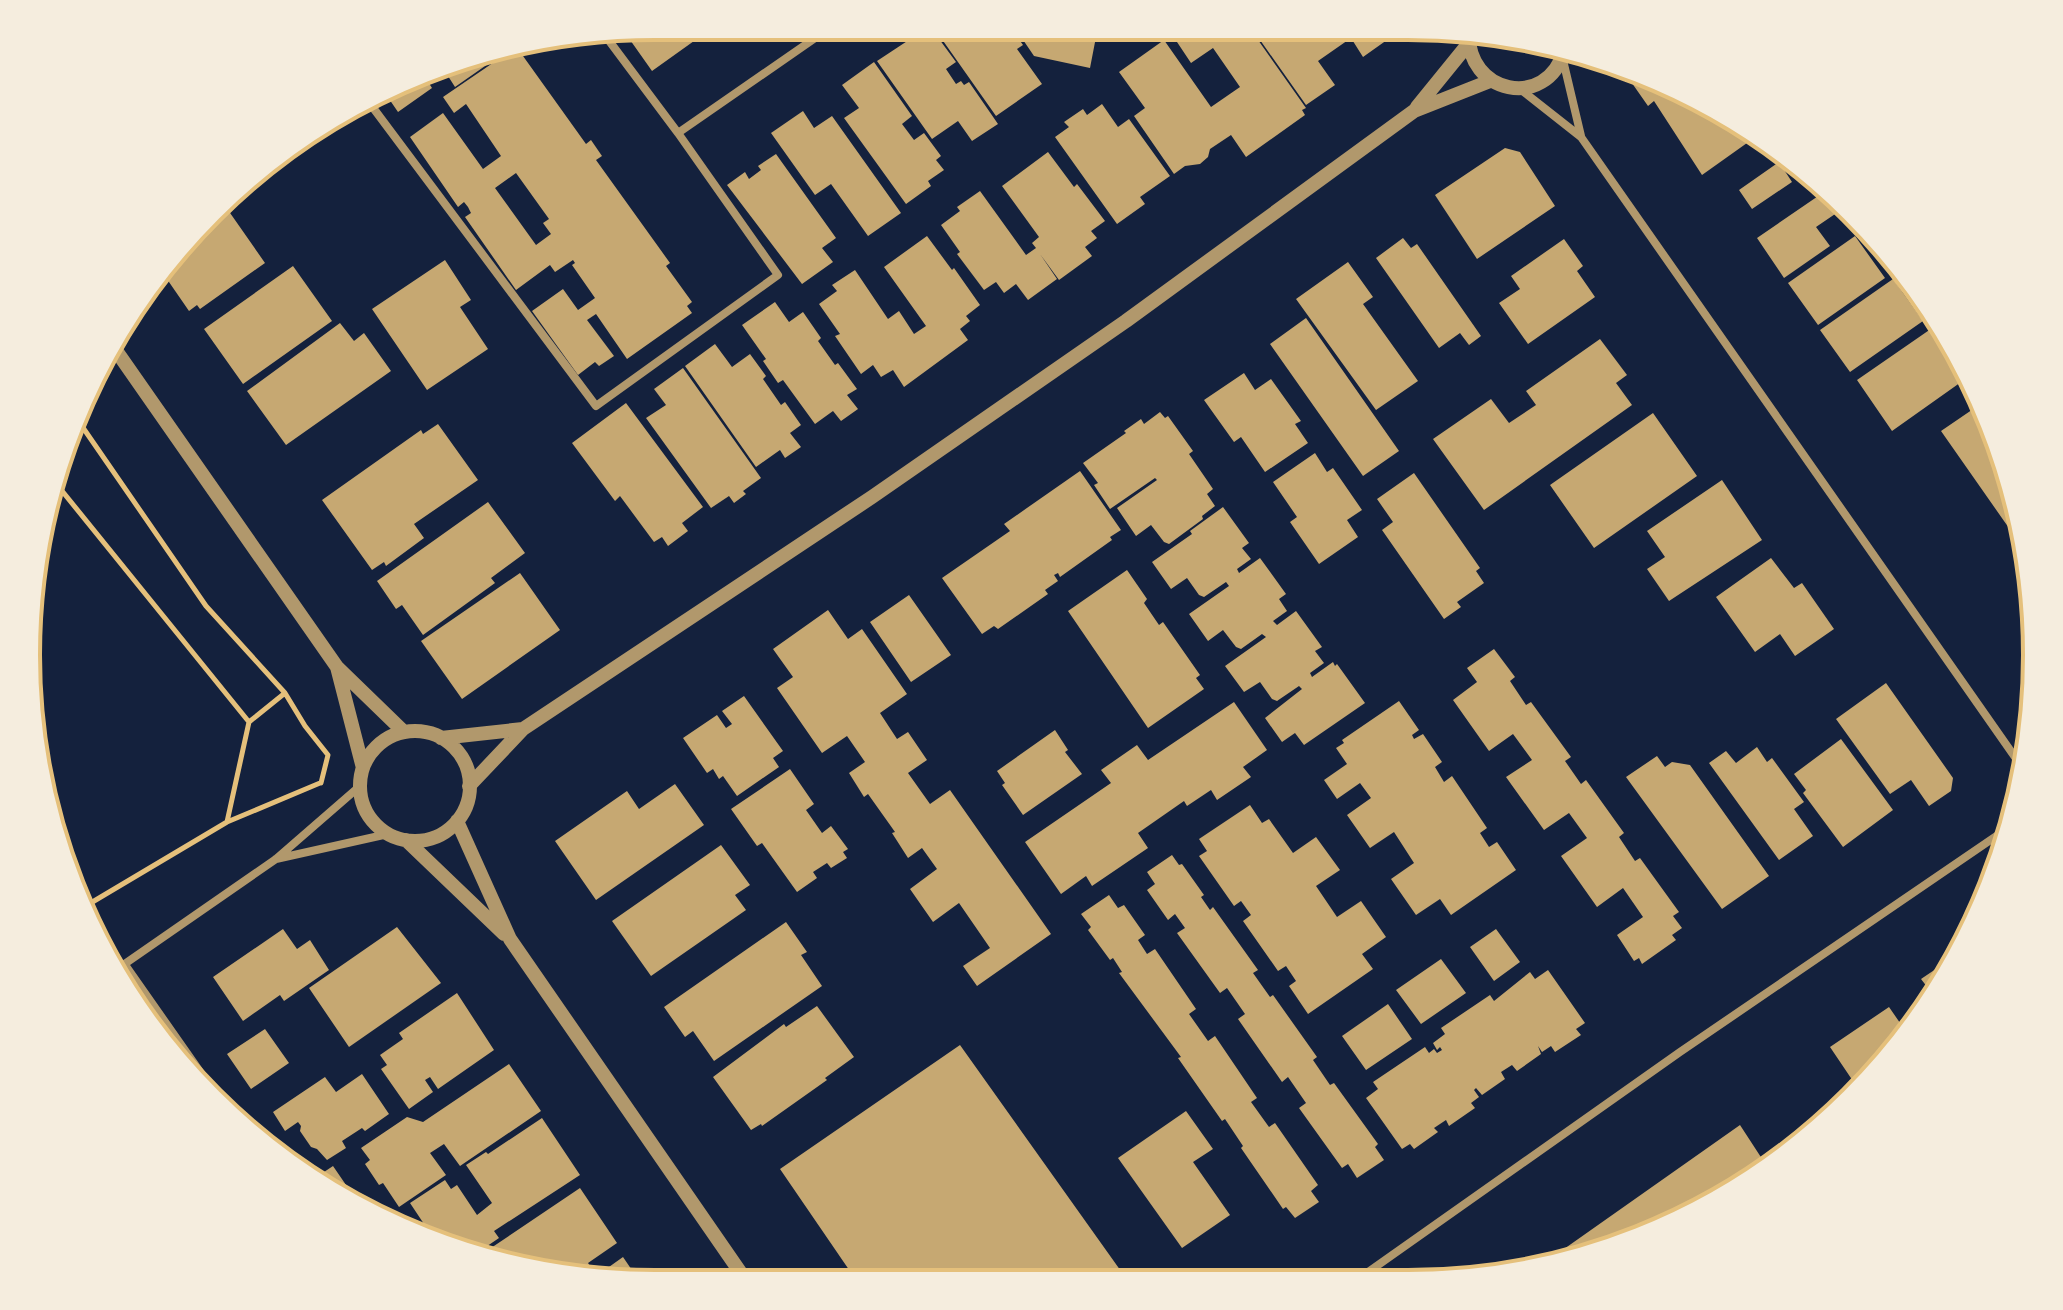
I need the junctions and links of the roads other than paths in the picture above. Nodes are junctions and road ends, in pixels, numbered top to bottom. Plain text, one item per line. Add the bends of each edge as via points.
1 (812, 40) edge
2 (610, 42) edge
3 (1465, 43) edge
4 (1470, 43) edge
5 (1560, 59) edge
6 (1564, 60) edge
7 (1490, 81) junction
8 (1520, 89) junction
9 (373, 108) edge
10 (1414, 111) junction
11 (678, 133) junction
12 (1581, 137) junction
13 (118, 354) edge
14 (337, 667) junction
15 (523, 729) junction
16 (404, 732) junction
17 (441, 738) junction
18 (2014, 756) edge
19 (363, 768) junction
20 (360, 786) junction
21 (469, 786) junction
22 (457, 821) junction
23 (388, 834) junction
24 (1995, 837) edge
25 (406, 840) junction
26 (276, 859) junction
27 (510, 939) junction
28 (125, 963) joint
29 (193, 1060) edge
30 (739, 1270) edge
31 (1371, 1270) edge

1 - 11 street
2 - 11 street
3 - 10 street
4 - 7 street via 1479,71
5 - 8 street via 1537,85
6 - 12 street
7 - 8 street
7 - 10 street
8 - 12 street
9 - 11 street via 596,406 778,275
10 - 15 street via 936,453
12 - 18 street
13 - 14 street
14 - 16 street
14 - 19 street
15 - 17 street
15 - 21 street
16 - 17 street
16 - 19 street via 378,745
17 - 21 street via 462,758
19 - 20 street
20 - 23 street via 368,814
20 - 26 street
21 - 22 street
22 - 25 street via 434,837
22 - 27 street
23 - 25 street
23 - 26 street
24 - 31 street
25 - 27 street
26 - 28 street
27 - 30 street
28 - 29 lane

